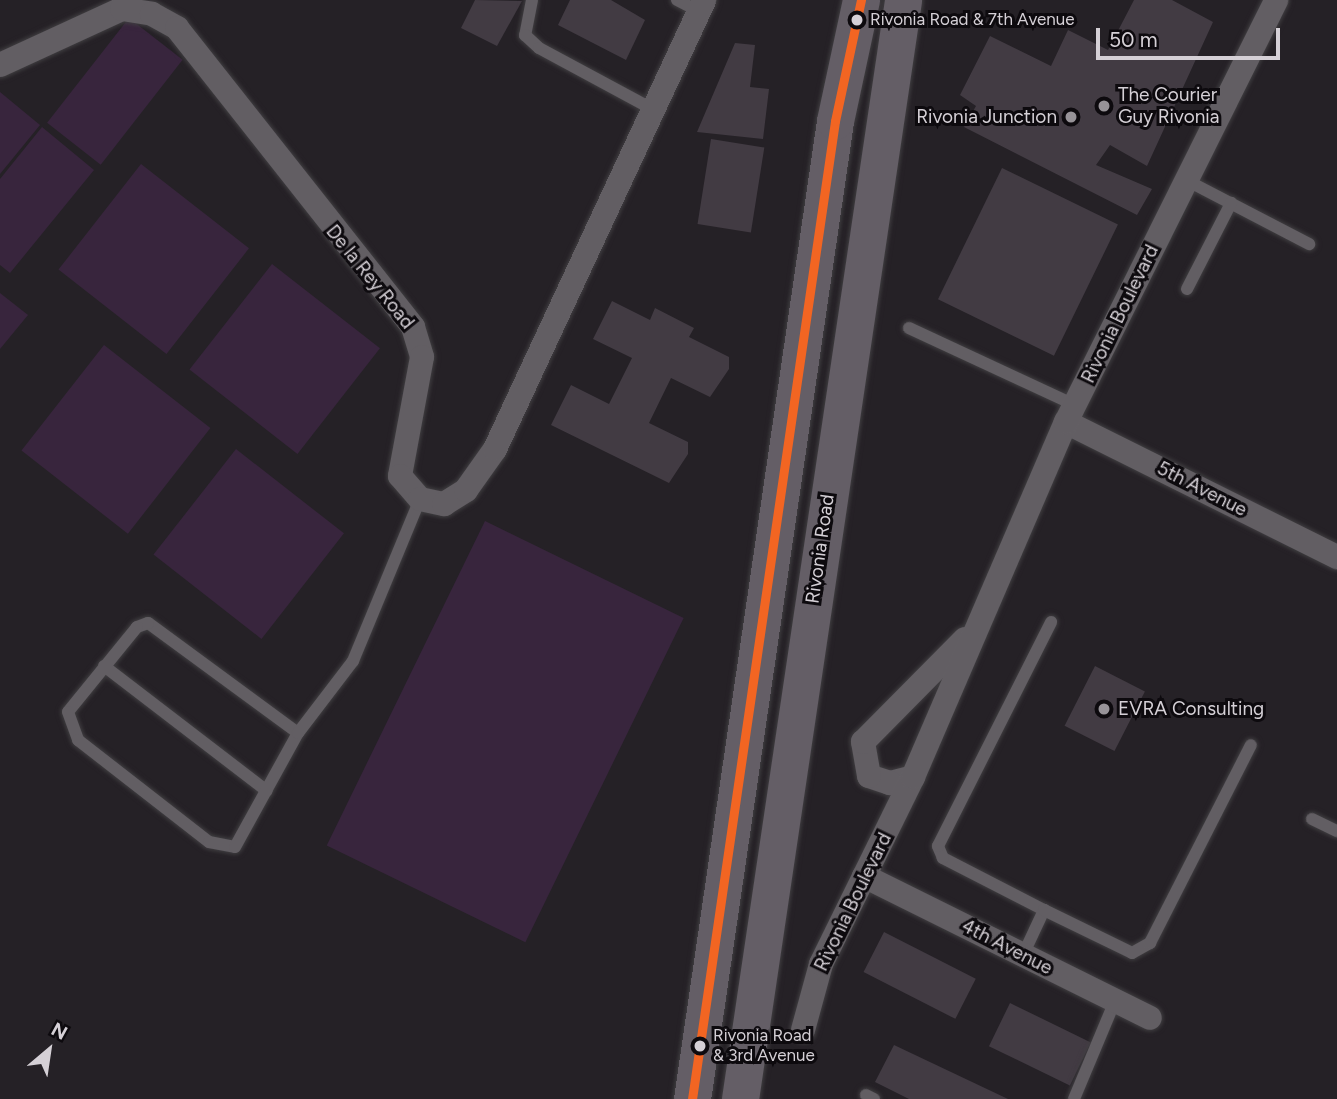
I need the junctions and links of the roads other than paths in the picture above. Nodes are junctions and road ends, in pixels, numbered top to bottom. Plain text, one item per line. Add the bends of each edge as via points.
1 (532, 0) edge
2 (861, 0) edge
3 (902, 0) edge
4 (1272, 1) edge
5 (693, 4) edge
6 (0, 65) edge
7 (654, 110) junction
8 (1186, 180) junction
9 (1231, 203) junction
10 (1309, 244) dead end
11 (1188, 289) dead end
12 (909, 328) dead end
13 (1070, 413) junction
14 (420, 499) junction
15 (1337, 557) edge
16 (1051, 622) dead end
17 (972, 633) junction
18 (104, 666) junction
19 (298, 733) junction
20 (1251, 745) dead end
21 (913, 777) junction
22 (267, 791) junction
23 (1312, 819) dead end
24 (1337, 831) edge
25 (864, 876) junction
26 (1044, 910) junction
27 (1023, 955) junction
28 (1115, 1001) junction
29 (1150, 1018) dead end
30 (803, 1030) dead end
31 (692, 1099) edge
32 (740, 1099) edge
33 (1074, 1099) edge

1 - 7 lane via 525,35 539,48
2 - 31 main road via 835,121
3 - 32 main road, Rivonia Road
4 - 8 street, Rivonia Boulevard
5 - 7 street
6 - 14 street, De la Rey Road via 122,9 152,14 177,28 413,327 422,357 400,476
7 - 14 street via 495,449 458,497 444,504
8 - 9 lane
8 - 13 street, Rivonia Boulevard
9 - 10 lane
9 - 11 lane
12 - 13 lane
13 - 15 street, 5th Avenue
13 - 17 street, Rivonia Boulevard
14 - 19 lane via 353,661
16 - 26 lane via 938,846 943,858
17 - 21 street, Rivonia Boulevard
17 - 21 street, Rivonia Boulevard via 863,742 869,776 890,783
18 - 19 lane via 137,627 156,625
18 - 22 lane
18 - 22 lane via 68,712 70,727 209,842 235,847
19 - 22 lane
20 - 26 lane via 1141,950 1132,953
21 - 25 street, Rivonia Boulevard
23 - 24 lane
25 - 27 street, 4th Avenue
25 - 30 street, Rivonia Boulevard via 821,964
26 - 27 lane
27 - 28 street, 4th Avenue
28 - 29 street, 4th Avenue
28 - 33 lane

